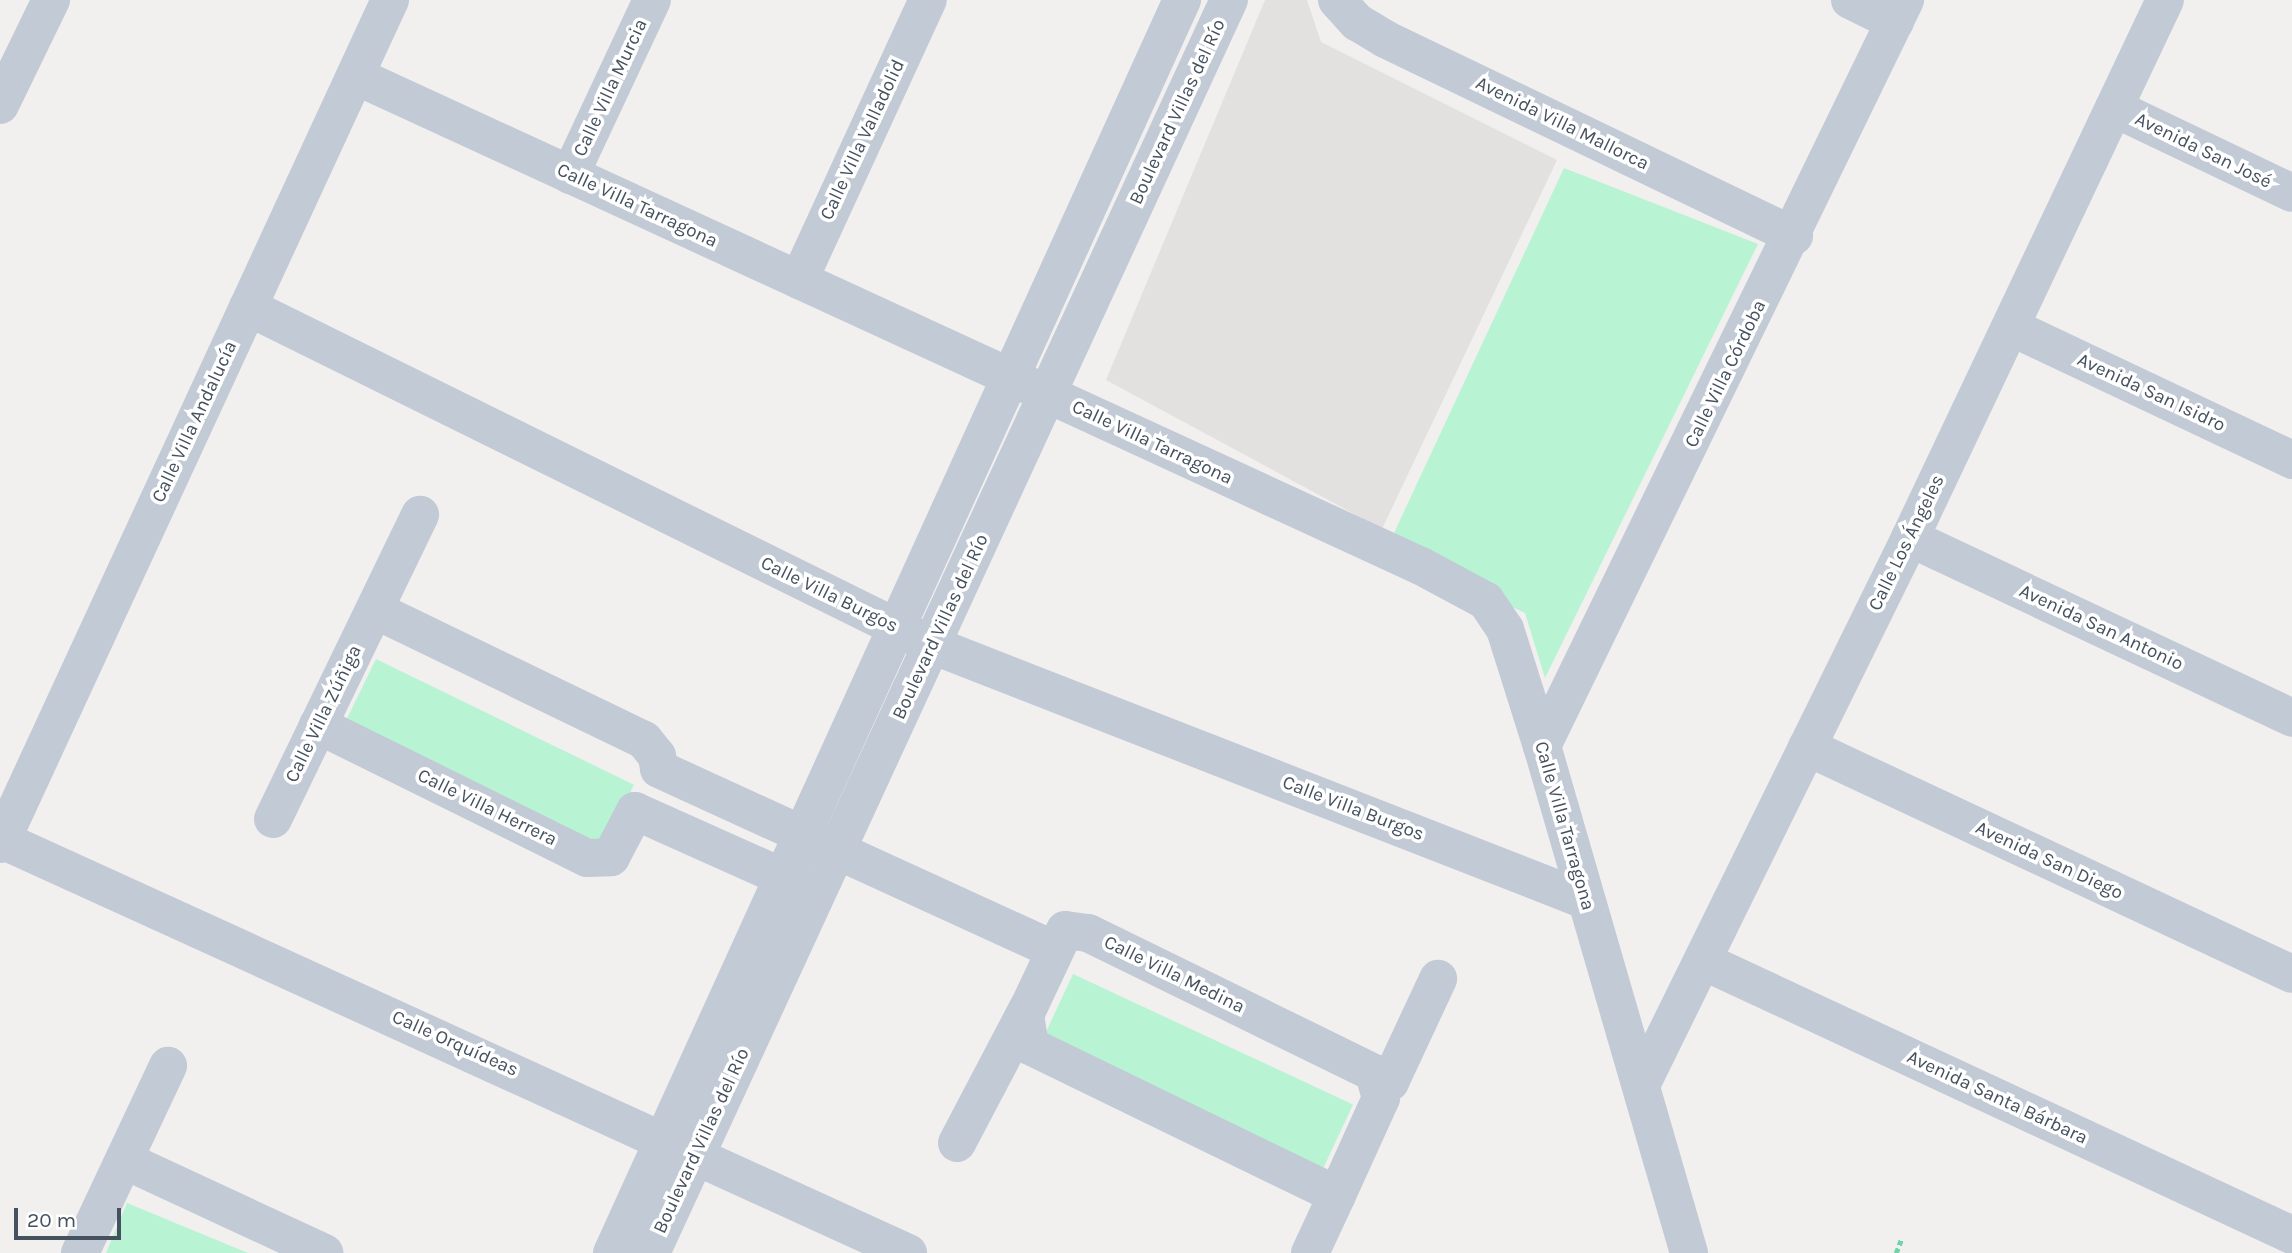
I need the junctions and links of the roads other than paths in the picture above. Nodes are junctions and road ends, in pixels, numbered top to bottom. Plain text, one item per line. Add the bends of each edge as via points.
1 (51, 0) edge
2 (390, 0) edge
3 (652, 0) edge
4 (928, 0) edge
5 (1182, 0) edge
6 (1229, 0) edge
7 (1337, 0) edge
8 (1850, 0) edge
9 (2165, 0) edge
10 (1900, 11) edge
11 (356, 76) junction
12 (0, 105) edge
13 (2114, 108) junction
14 (570, 175) junction
15 (2292, 193) edge
16 (1794, 236) junction
17 (799, 280) junction
18 (248, 307) junction
19 (2011, 327) junction
20 (1012, 378) junction
21 (1048, 395) junction
22 (2292, 460) edge
23 (420, 515) dead end
24 (1910, 538) junction
25 (375, 610) junction
26 (915, 638) junction
27 (2292, 718) edge
28 (318, 725) junction
29 (1542, 746) junction
30 (1807, 747) junction
31 (273, 819) dead end
32 (803, 838) junction
33 (1, 841) edge
34 (839, 850) junction
35 (801, 886) junction
36 (1585, 900) junction
37 (1055, 950) junction
38 (1703, 961) junction
39 (2292, 974) edge
40 (1438, 979) dead end
41 (1028, 1008) junction
42 (168, 1066) dead end
43 (1370, 1075) junction
44 (1642, 1083) junction
45 (957, 1143) dead end
46 (680, 1146) junction
47 (124, 1160) junction
48 (1337, 1195) junction
49 (2292, 1235) edge
50 (80, 1253) edge
51 (324, 1253) edge
52 (612, 1253) edge
53 (651, 1253) edge
54 (908, 1253) edge
55 (1310, 1253) edge
56 (1689, 1253) edge

1 - 12 street
2 - 11 street, Calle Villa Andalucía
3 - 14 street, Calle Villa Murcia
4 - 17 street, Calle Villa Valladolid
5 - 20 street, Boulevard Villas del Río
6 - 21 street, Boulevard Villas del Río
7 - 16 street, Avenida Villa Mallorca via 1357,22 1385,39
8 - 10 street
9 - 13 street, Calle Los Ángeles
10 - 16 street, Calle Villa Córdoba
11 - 14 street, Calle Villa Tarragona
11 - 18 street, Calle Villa Andalucía
13 - 15 street, Avenida San José
13 - 19 street, Calle Los Ángeles
14 - 17 street, Calle Villa Tarragona
16 - 29 street, Calle Villa Córdoba
17 - 20 street, Calle Villa Tarragona
18 - 26 street, Calle Villa Burgos
18 - 33 street, Calle Villa Andalucía
19 - 22 street, Avenida San Isidro
19 - 24 street, Calle Los Ángeles
20 - 21 street, Calle Villa Tarragona
20 - 26 street, Boulevard Villas del Río
21 - 26 street, Boulevard Villas del Río
21 - 29 street, Calle Villa Tarragona via 1421,566 1486,601 1505,629
23 - 25 street, Calle Villa Zúñiga
24 - 27 street, Avenida San Antonio
24 - 30 street, Calle Los Ángeles
25 - 28 street, Calle Villa Zúñiga
25 - 32 street via 644,740 657,756 659,769
26 - 32 street, Boulevard Villas del Río
26 - 34 street, Boulevard Villas del Río
26 - 36 street, Calle Villa Burgos
28 - 31 street, Calle Villa Zúñiga
28 - 35 street, Calle Villa Herrera via 587,858 611,857 635,811
29 - 36 street, Calle Villa Tarragona
30 - 38 street, Calle Los Ángeles
30 - 39 street, Avenida San Diego
32 - 34 street
32 - 35 street, Boulevard Villas del Río
33 - 46 street, Calle Orquídeas
34 - 35 street, Boulevard Villas del Río
34 - 37 street
35 - 46 street, Boulevard Villas del Río
36 - 44 street, Calle Villa Tarragona
37 - 41 street, Calle Villa Medina
37 - 43 street, Calle Villa Medina via 1065,930 1088,933
38 - 44 street, Calle Los Ángeles
38 - 49 street, Avenida Santa Bárbara
40 - 43 street via 1390,1082
41 - 45 street, Calle Villa Medina
41 - 48 street via 1024,1030 1037,1053
42 - 47 street
43 - 48 street via 1378,1107
44 - 56 street, Calle Villa Tarragona
46 - 52 street, Boulevard Villas del Río
46 - 53 street, Boulevard Villas del Río
46 - 54 street, Calle Orquídeas
47 - 50 street
47 - 51 street
48 - 55 street

